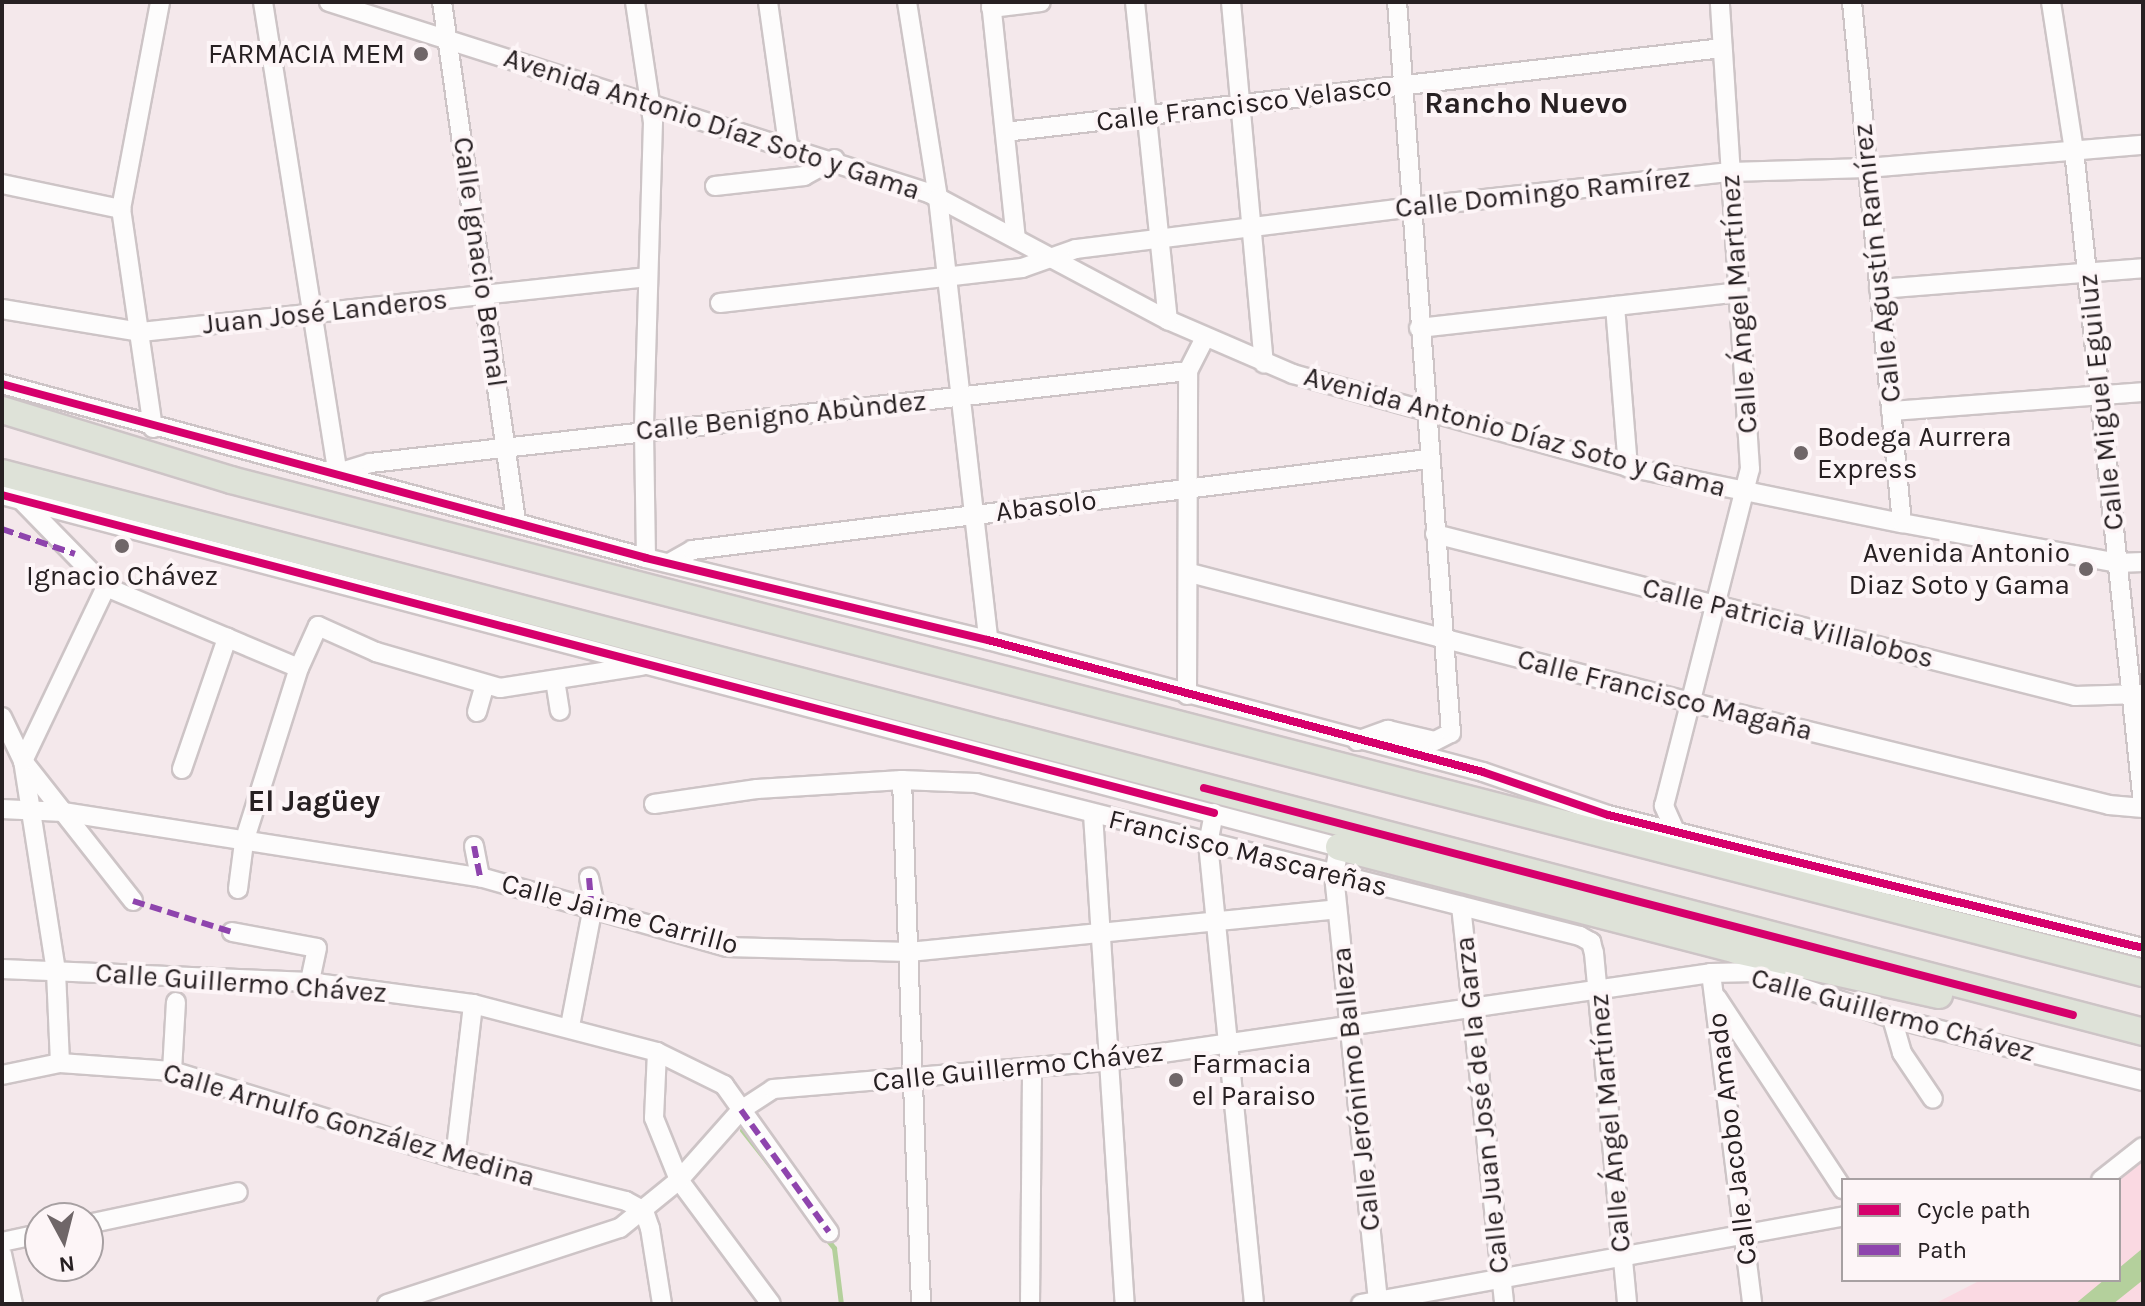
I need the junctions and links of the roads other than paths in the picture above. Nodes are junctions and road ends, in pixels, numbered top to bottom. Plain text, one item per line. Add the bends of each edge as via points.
1 (160, 2) edge
2 (263, 2) edge
3 (329, 2) edge
4 (442, 2) edge
5 (635, 2) edge
6 (768, 2) edge
7 (907, 2) edge
8 (1041, 2) edge
9 (1135, 2) edge
10 (1231, 2) edge
11 (1397, 2) edge
12 (1720, 2) edge
13 (1852, 2) edge
14 (2051, 2) edge
15 (991, 5) edge
16 (448, 40) junction
17 (1722, 48) junction
18 (1403, 85) junction
19 (650, 103) junction
20 (1239, 104) junction
21 (1146, 115) junction
22 (1005, 132) junction
23 (788, 145) junction
24 (2143, 145) edge
25 (2074, 150) junction
26 (835, 159) junction
27 (1867, 168) junction
28 (1730, 172) junction
29 (2, 184) edge
30 (715, 186) dead end
31 (938, 198) junction
32 (1412, 207) junction
33 (121, 209) junction
34 (1253, 225) junction
35 (1159, 237) junction
36 (1016, 239) junction
37 (1050, 258) junction
38 (2143, 268) edge
39 (2087, 271) junction
40 (648, 277) junction
41 (948, 277) junction
42 (1879, 289) junction
43 (1738, 292) junction
44 (485, 295) junction
45 (720, 303) dead end
46 (1615, 306) junction
47 (2, 309) edge
48 (312, 313) junction
49 (1168, 320) junction
50 (1419, 328) junction
51 (141, 332) junction
52 (1205, 338) junction
53 (1264, 363) junction
54 (1188, 371) junction
55 (2, 384) edge
56 (2143, 392) edge
57 (2100, 395) junction
58 (963, 396) junction
59 (2, 410) edge
60 (1891, 411) junction
61 (1424, 414) junction
62 (153, 428) junction
63 (644, 431) junction
64 (508, 447) junction
65 (1428, 459) junction
66 (1628, 467) junction
67 (2, 473) edge
68 (338, 473) junction
69 (1189, 489) junction
70 (1744, 492) junction
71 (2, 495) edge
72 (21, 500) junction
73 (976, 515) junction
74 (516, 521) junction
75 (1902, 523) junction
76 (1435, 534) junction
77 (646, 558) junction
78 (2143, 562) edge
79 (669, 563) junction
80 (2117, 563) junction
81 (1190, 573) junction
82 (106, 587) junction
83 (1715, 604) junction
84 (227, 638) junction
85 (1443, 638) junction
86 (988, 640) junction
87 (655, 665) junction
88 (299, 668) junction
89 (555, 680) junction
90 (806, 683) junction
91 (485, 684) junction
92 (2137, 694) edge
93 (1187, 695) junction
94 (1690, 702) junction
95 (560, 711) dead end
96 (477, 712) dead end
97 (2, 717) edge
98 (862, 722) junction
99 (1357, 741) junction
100 (23, 761) junction
101 (182, 769) dead end
102 (902, 780) junction
103 (654, 804) dead end
104 (2143, 806) edge
105 (2, 809) edge
106 (31, 809) junction
107 (63, 812) junction
108 (1214, 813) junction
109 (1093, 814) junction
110 (1676, 833) junction
111 (244, 842) junction
112 (1208, 843) junction
113 (474, 846) dead end
114 (1339, 847) junction
115 (1334, 875) junction
116 (480, 877) junction
117 (589, 878) dead end
118 (238, 889) dead end
119 (1923, 896) junction
120 (133, 901) dead end
121 (1461, 906) junction
122 (1337, 909) junction
123 (592, 911) junction
124 (2019, 921) junction
125 (1215, 922) junction
126 (1966, 927) junction
127 (232, 932) dead end
128 (1099, 934) junction
129 (1591, 942) joint
130 (2143, 948) edge
131 (909, 952) junction
132 (2, 969) edge
133 (56, 971) junction
134 (1711, 973) junction
135 (2143, 973) edge
136 (310, 982) junction
137 (1598, 991) junction
138 (1714, 994) junction
139 (176, 1002) dead end
140 (473, 1004) junction
141 (1472, 1010) junction
142 (2073, 1015) junction
143 (1892, 1018) junction
144 (570, 1026) junction
145 (1350, 1027) junction
146 (2143, 1032) edge
147 (1227, 1045) junction
148 (657, 1052) junction
149 (1107, 1061) junction
150 (60, 1063) junction
151 (1032, 1070) junction
152 (172, 1071) junction
153 (2, 1075) edge
154 (909, 1080) junction
155 (2143, 1081) edge
156 (1933, 1099) dead end
157 (741, 1110) junction
158 (2143, 1147) edge
159 (455, 1158) junction
160 (2104, 1178) edge
161 (679, 1180) junction
162 (1841, 1186) edge
163 (238, 1192) dead end
164 (644, 1211) junction
165 (1841, 1216) edge
166 (104, 1221) edge
167 (829, 1232) dead end
168 (1743, 1235) junction
169 (24, 1237) edge
170 (2, 1242) edge
171 (2, 1254) edge
172 (1621, 1258) junction
173 (1500, 1282) junction
174 (452, 1285) junction
175 (1372, 1303) edge
176 (13, 1304) edge
177 (387, 1304) edge
178 (455, 1304) edge
179 (662, 1304) edge
180 (771, 1304) edge
181 (921, 1304) edge
182 (1030, 1304) edge
183 (1125, 1304) edge
184 (1254, 1304) edge
185 (1504, 1304) edge
186 (1627, 1304) edge
187 (1752, 1304) edge

1 - 33 street
2 - 48 street
3 - 16 street, Avenida Antonio Díaz Soto y Gama
4 - 16 street, Calle Ignacio Bernal
5 - 19 street
6 - 23 street
7 - 31 street
8 - 15 street
9 - 21 street
10 - 20 street
11 - 18 street
12 - 17 street, Calle Ángel Martínez
13 - 27 street, Calle Agustín Ramírez
14 - 25 street, Calle Miguel Eguiluz
15 - 22 street
16 - 19 street, Avenida Antonio Díaz Soto y Gama
16 - 44 street, Calle Ignacio Bernal
17 - 18 street, Calle Francisco Velasco
17 - 28 street, Calle Ángel Martínez
18 - 20 street, Calle Francisco Velasco
18 - 32 street
19 - 23 street, Avenida Antonio Díaz Soto y Gama
19 - 40 street
20 - 21 street, Calle Francisco Velasco
20 - 34 street
21 - 22 street, Calle Francisco Velasco
21 - 35 street
22 - 36 street
23 - 26 street, Avenida Antonio Díaz Soto y Gama
24 - 25 street, Calle Domingo Ramírez
25 - 27 street, Calle Domingo Ramírez
25 - 39 street, Calle Miguel Eguiluz
26 - 30 street via 804,176
26 - 31 street, Avenida Antonio Díaz Soto y Gama
27 - 28 street, Calle Domingo Ramírez
27 - 42 street, Calle Agustín Ramírez
28 - 32 street, Calle Domingo Ramírez
28 - 43 street, Calle Ángel Martínez
29 - 33 street
31 - 36 street, Avenida Antonio Díaz Soto y Gama
31 - 41 street
32 - 34 street, Calle Domingo Ramírez
32 - 50 street
33 - 51 street
34 - 35 street, Calle Domingo Ramírez
34 - 53 street
35 - 37 street, Calle Domingo Ramírez
35 - 49 street
36 - 37 street, Avenida Antonio Díaz Soto y Gama
37 - 41 street, Calle Domingo Ramírez via 1022,268
37 - 49 street, Avenida Antonio Díaz Soto y Gama
38 - 39 street
39 - 42 street
39 - 57 street, Calle Miguel Eguiluz
40 - 44 street, Juan José Landeros
40 - 63 street
41 - 45 street, Calle Domingo Ramírez
41 - 58 street
42 - 60 street, Calle Agustín Ramírez
43 - 46 street
43 - 70 street, Calle Ángel Martínez via 1750,469
44 - 48 street, Juan José Landeros
44 - 64 street, Calle Ignacio Bernal
46 - 50 street
46 - 66 street
47 - 51 street, Juan José Landeros
48 - 51 street, Juan José Landeros
48 - 68 street
49 - 52 street, Avenida Antonio Díaz Soto y Gama
50 - 61 street
51 - 62 street
52 - 53 street, Avenida Antonio Díaz Soto y Gama
52 - 54 street
53 - 61 street, Avenida Antonio Díaz Soto y Gama
54 - 58 street, Calle Benigno Abùndez
54 - 69 street
55 - 62 street
56 - 57 street
57 - 60 street
57 - 80 street, Calle Miguel Eguiluz
58 - 63 street, Calle Benigno Abùndez
58 - 73 street
59 - 126 highway via 231,480
60 - 75 street, Calle Agustín Ramírez
61 - 65 street
61 - 66 street, Avenida Antonio Díaz Soto y Gama
62 - 68 street
63 - 64 street, Calle Benigno Abùndez
63 - 77 street
64 - 68 street, Calle Benigno Abùndez via 370,463
64 - 74 street, Calle Ignacio Bernal
65 - 69 street, Abasolo
65 - 76 street
66 - 70 street, Avenida Antonio Díaz Soto y Gama
67 - 90 highway
68 - 74 street
69 - 73 street, Abasolo
69 - 81 street
70 - 75 street, Avenida Antonio Díaz Soto y Gama
70 - 83 street, Calle Ángel Martínez
71 - 72 street
72 - 82 street
72 - 87 street
73 - 79 street, Abasolo via 692,550
73 - 86 street
74 - 77 street
75 - 80 street, Avenida Antonio Díaz Soto y Gama
76 - 83 street, Calle Patricia Villalobos
76 - 85 street
77 - 79 street
78 - 80 street, Avenida Antonio Díaz Soto y Gama
79 - 86 street
80 - 92 street, Calle Miguel Eguiluz
81 - 85 street, Calle Francisco Magaña
81 - 93 street
82 - 84 street
82 - 100 street
83 - 92 street, Calle Patricia Villalobos via 2075,696
83 - 94 street, Calle Ángel Martínez
84 - 88 street
84 - 101 street
85 - 94 street, Calle Francisco Magaña
85 - 99 street via 1450,735 1435,741 1388,730
86 - 93 street
87 - 89 street
87 - 98 street
88 - 91 street via 318,626 376,652
88 - 111 street
89 - 91 street via 513,688
89 - 95 street
90 - 98 street
90 - 142 highway
91 - 96 street
92 - 104 street, Calle Miguel Eguiluz
93 - 99 street
94 - 104 street, Calle Francisco Magaña via 2109,805
94 - 110 street, Calle Ángel Martínez via 1664,806
97 - 100 street
98 - 108 street
99 - 110 street via 1483,772
100 - 106 street
100 - 107 street
102 - 103 street, Francisco Mascareñas via 757,789
102 - 109 street, Francisco Mascareñas via 976,783
102 - 131 street
105 - 106 street, Calle Jaime Carrillo
106 - 107 street, Calle Jaime Carrillo
106 - 133 street
107 - 111 street, Calle Jaime Carrillo
107 - 120 street
108 - 112 street
108 - 114 street
109 - 112 street, Francisco Mascareñas
109 - 128 street
110 - 119 street
111 - 116 street, Calle Jaime Carrillo
111 - 118 street
112 - 115 street, Francisco Mascareñas
112 - 125 street
113 - 116 street
114 - 115 street, Calle Jerónimo Balleza
114 - 142 highway via 1884,986
115 - 121 street, Francisco Mascareñas
115 - 122 street, Calle Jerónimo Balleza
116 - 123 street, Calle Jaime Carrillo
117 - 123 street
119 - 124 street
119 - 126 highway
121 - 129 street, Francisco Mascareñas
121 - 141 street, Calle Juan José de la Garza
122 - 125 street, Calle Jaime Carrillo
122 - 145 street, Calle Jerónimo Balleza
123 - 131 street, Calle Jaime Carrillo via 727,947
123 - 144 street
124 - 126 highway
124 - 130 street
125 - 128 street, Calle Jaime Carrillo
125 - 147 street
126 - 135 highway
127 - 136 street via 317,948
128 - 131 street, Calle Jaime Carrillo
128 - 149 street
129 - 137 street, Calle Ángel Martínez
131 - 154 street
132 - 133 street, Calle Guillermo Chávez
133 - 136 street, Calle Guillermo Chávez
133 - 150 street
134 - 137 street, Calle Guillermo Chávez
134 - 138 street, Calle Jacobo Amado
134 - 143 street, Calle Guillermo Chávez via 1755,972
136 - 140 street, Calle Guillermo Chávez
137 - 141 street, Calle Guillermo Chávez
137 - 172 street, Calle Ángel Martínez
138 - 162 street
138 - 168 street, Calle Jacobo Amado
139 - 152 street
140 - 144 street, Calle Guillermo Chávez
140 - 159 street
141 - 145 street, Calle Guillermo Chávez
141 - 173 street, Calle Juan José de la Garza
142 - 146 highway
143 - 155 street, Calle Guillermo Chávez
143 - 156 street via 1902,1053
144 - 148 street, Calle Guillermo Chávez
145 - 147 street, Calle Guillermo Chávez
145 - 175 street, Calle Jerónimo Balleza
147 - 149 street, Calle Guillermo Chávez
147 - 184 street
148 - 157 street, Calle Guillermo Chávez via 724,1085
148 - 161 street via 654,1118
149 - 151 street, Calle Guillermo Chávez
149 - 183 street
150 - 152 street, Calle Arnulfo González Medina
150 - 153 street, Calle Arnulfo González Medina
151 - 154 street, Calle Guillermo Chávez
151 - 182 street
152 - 159 street, Calle Arnulfo González Medina
154 - 157 street, Calle Guillermo Chávez via 773,1089
154 - 181 street
157 - 161 street
157 - 167 street, Calle Guillermo Chávez
158 - 160 street
159 - 164 street, Calle Arnulfo González Medina via 626,1201
161 - 164 street
161 - 180 street
163 - 166 street
164 - 174 street via 620,1228
164 - 179 street
165 - 168 street
168 - 172 street
168 - 187 street, Calle Jacobo Amado
169 - 170 street
171 - 176 street
172 - 173 street
172 - 186 street, Calle Ángel Martínez
173 - 175 street
173 - 185 street, Calle Juan José de la Garza
174 - 177 street
174 - 178 street

